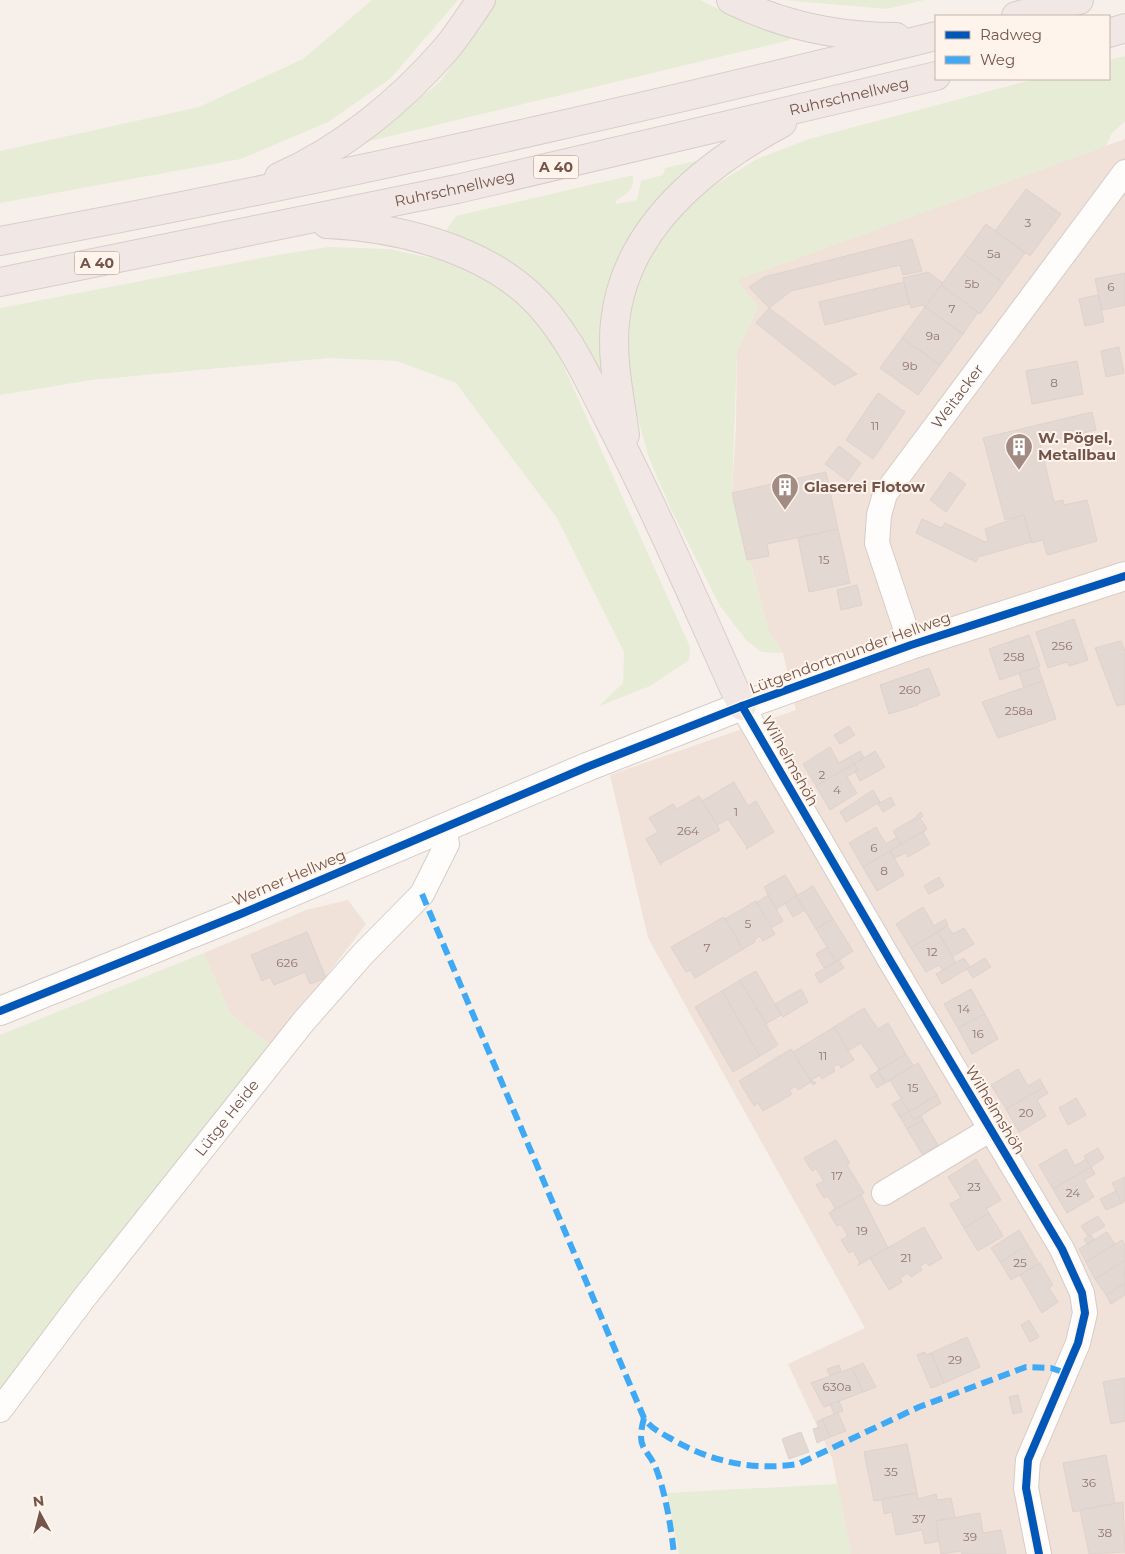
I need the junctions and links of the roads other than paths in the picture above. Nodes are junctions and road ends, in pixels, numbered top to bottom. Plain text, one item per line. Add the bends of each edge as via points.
1 (481, 0) edge
2 (731, 0) edge
3 (1080, 0) edge
4 (1020, 15) edge
5 (1125, 28) edge
6 (1110, 33) edge
7 (935, 35) edge
8 (935, 35) edge
9 (935, 76) edge
10 (846, 99) junction
11 (1125, 172) edge
12 (209, 201) junction
13 (266, 229) junction
14 (0, 241) edge
15 (0, 282) edge
16 (628, 456) junction
17 (1125, 576) edge
18 (911, 645) junction
19 (742, 706) junction
20 (587, 767) joint
21 (444, 828) junction
22 (0, 1011) edge
23 (991, 1129) junction
24 (884, 1193) dead end
25 (0, 1410) edge
26 (1039, 1554) edge

1 - 12 highway via 446,49 392,103 358,130 287,174
2 - 8 highway via 773,18 849,35
3 - 4 highway
5 - 6 highway
7 - 12 highway via 649,106
9 - 10 highway, Ruhrschnellweg / A 40
10 - 13 highway, Ruhrschnellweg / A 40 via 564,165
10 - 16 highway via 811,110 751,140 682,194 639,246 627,272 615,322 614,350
11 - 18 street, Weitacker via 884,494 877,543
12 - 14 highway
13 - 15 highway, Ruhrschnellweg / A 40
13 - 16 highway via 317,224 384,230 434,243 486,264 529,294 560,329
16 - 19 highway
17 - 18 main road, Lütgendortmunder Hellweg
18 - 19 main road, Lütgendortmunder Hellweg
19 - 20 main road, Lütgendortmunder Hellweg
19 - 23 street, Wilhelmshöh via 825,852
20 - 21 main road, Werner Hellweg
21 - 22 main road, Werner Hellweg
21 - 25 street, Lütge Heide via 447,844 422,894 304,1021 84,1298
23 - 24 street, Wilhelmshöh
23 - 26 street, Wilhelmshöh via 1062,1248 1082,1292 1085,1313 1078,1343 1028,1460 1026,1488

